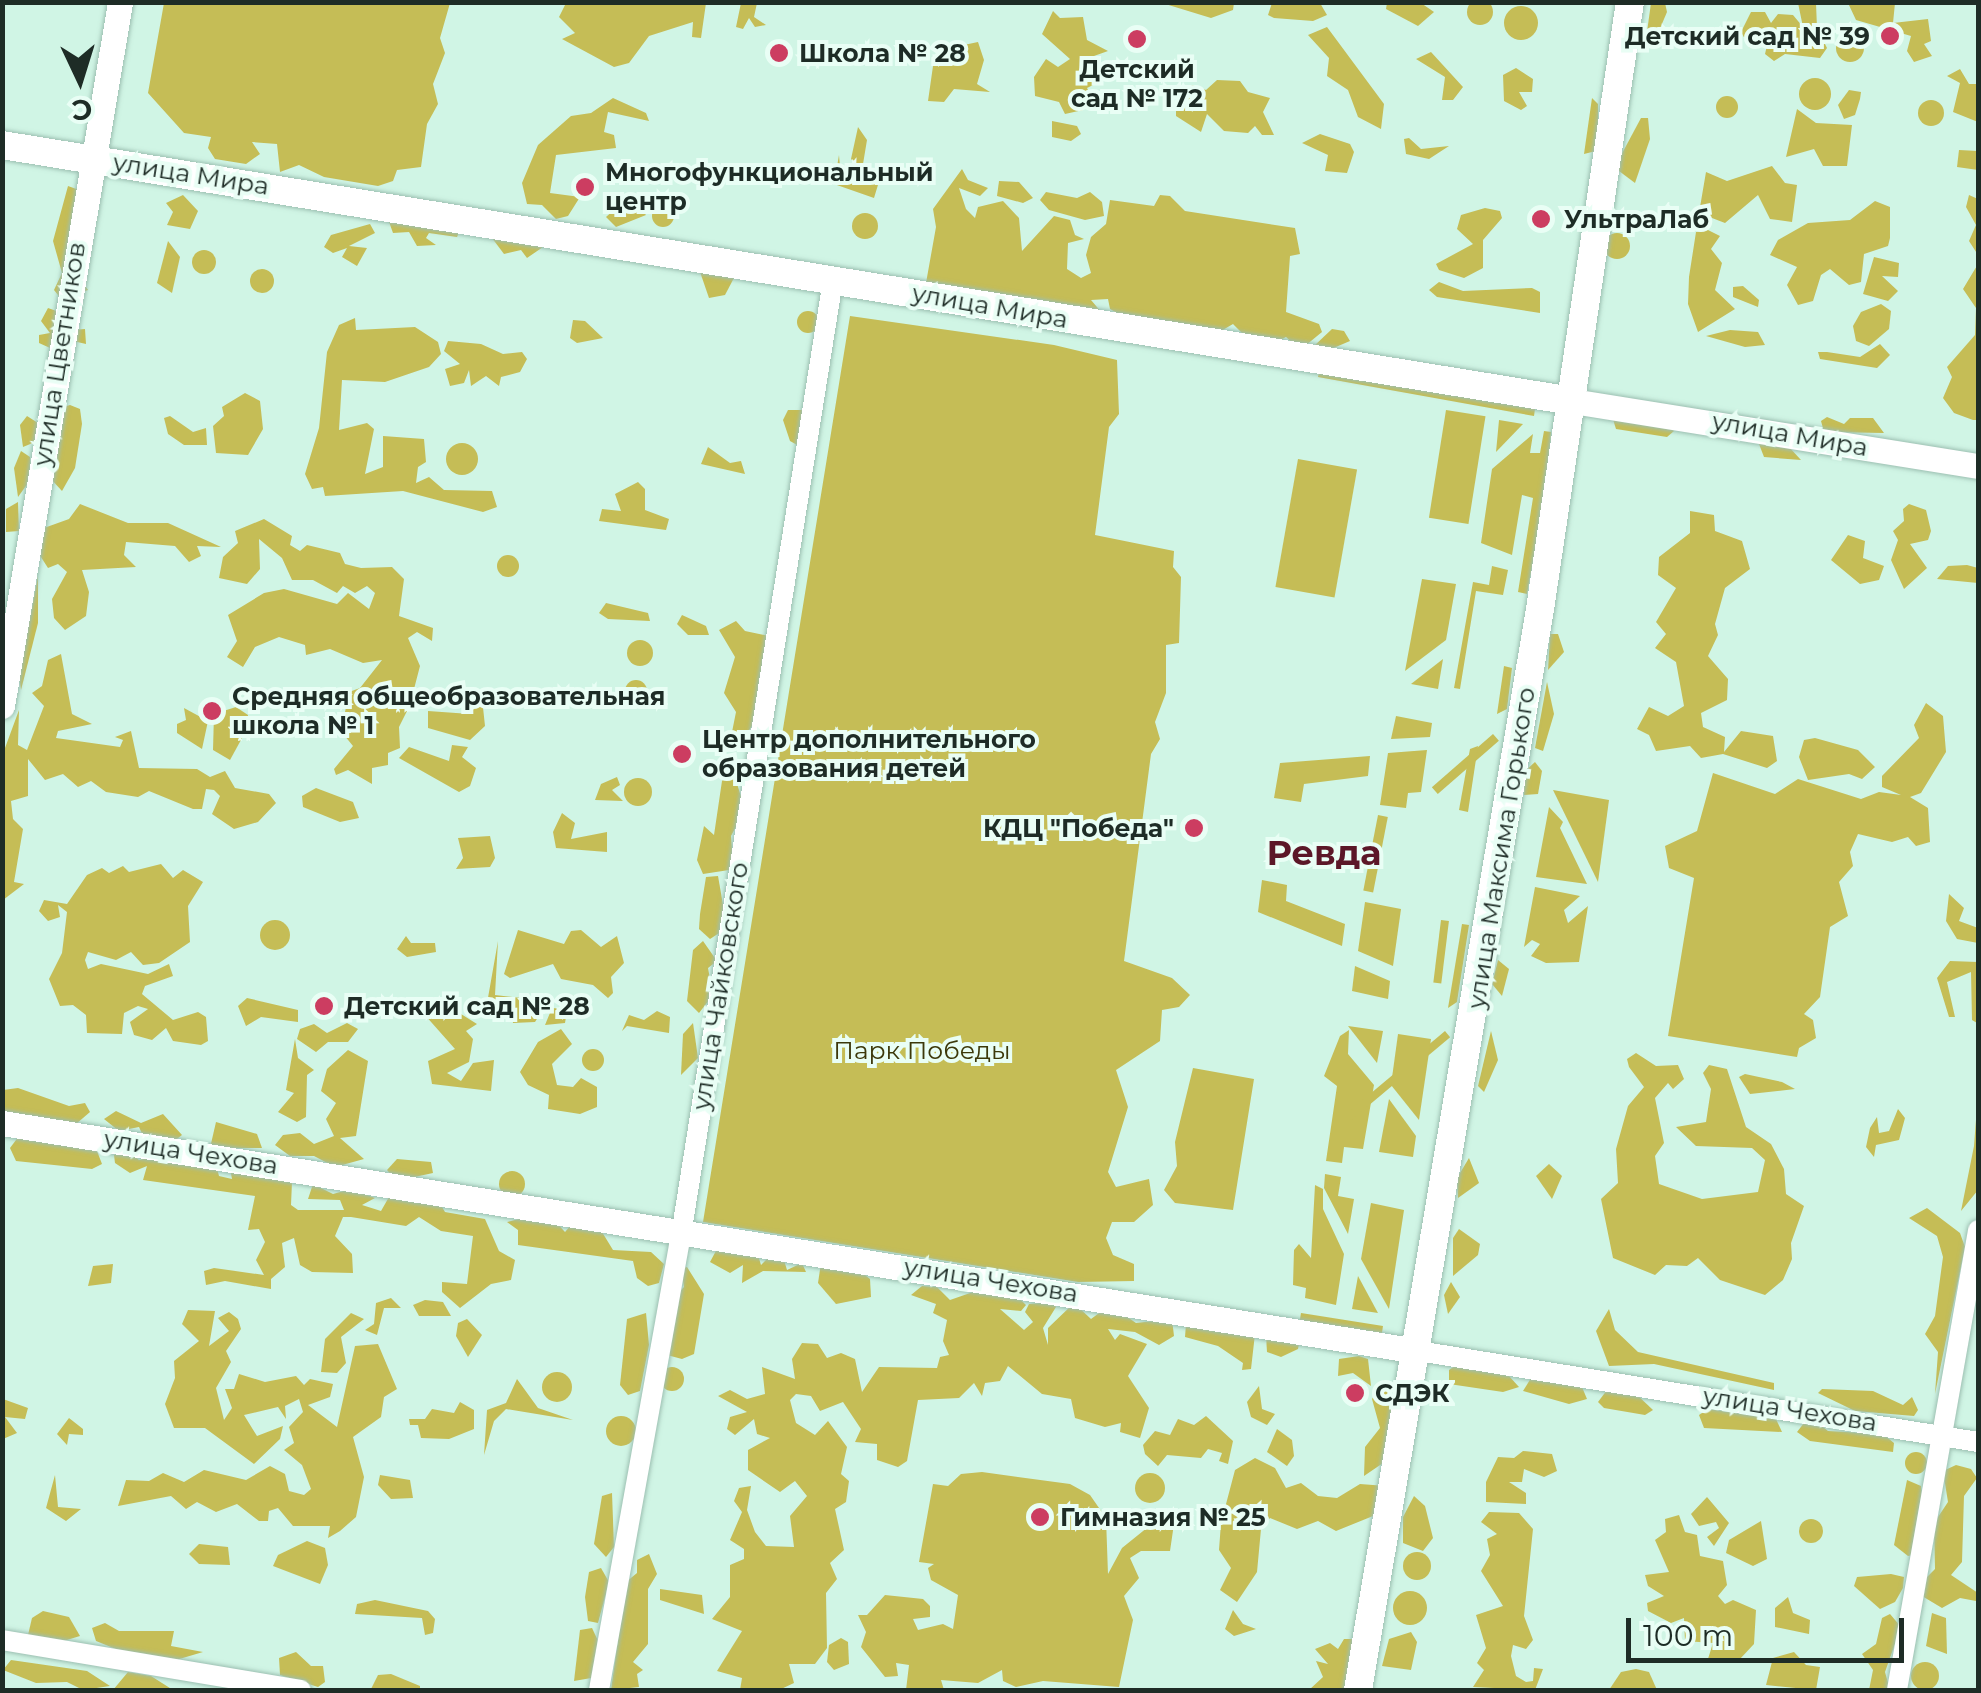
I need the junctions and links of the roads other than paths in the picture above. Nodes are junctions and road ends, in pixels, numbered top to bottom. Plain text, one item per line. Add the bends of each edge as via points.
1 (120, 2) edge
2 (1630, 2) edge
3 (2, 144) edge
4 (90, 158) junction
5 (833, 280) junction
6 (1572, 401) junction
7 (1978, 466) edge
8 (2, 706) edge
9 (2, 1122) edge
10 (682, 1229) junction
11 (1978, 1230) edge
12 (1418, 1351) junction
13 (1942, 1434) junction
14 (1978, 1442) edge
15 (2, 1640) edge
16 (302, 1690) edge
17 (599, 1690) edge
18 (1358, 1690) edge
19 (1897, 1690) edge

1 - 4 street, улица Цветников
2 - 6 main road, улица Максима Горького
3 - 4 main road, улица Мира
4 - 5 main road, улица Мира
4 - 8 street, улица Цветников
5 - 6 main road, улица Мира
5 - 10 street, улица Чайковского
6 - 7 street, улица Мира
6 - 12 main road, улица Максима Горького
9 - 10 street, улица Чехова
10 - 12 street, улица Чехова
10 - 17 street, улица Чайковского
11 - 13 street
12 - 13 street, улица Чехова
12 - 18 main road, улица Максима Горького
13 - 14 street, улица Чехова
13 - 19 street
15 - 16 street

